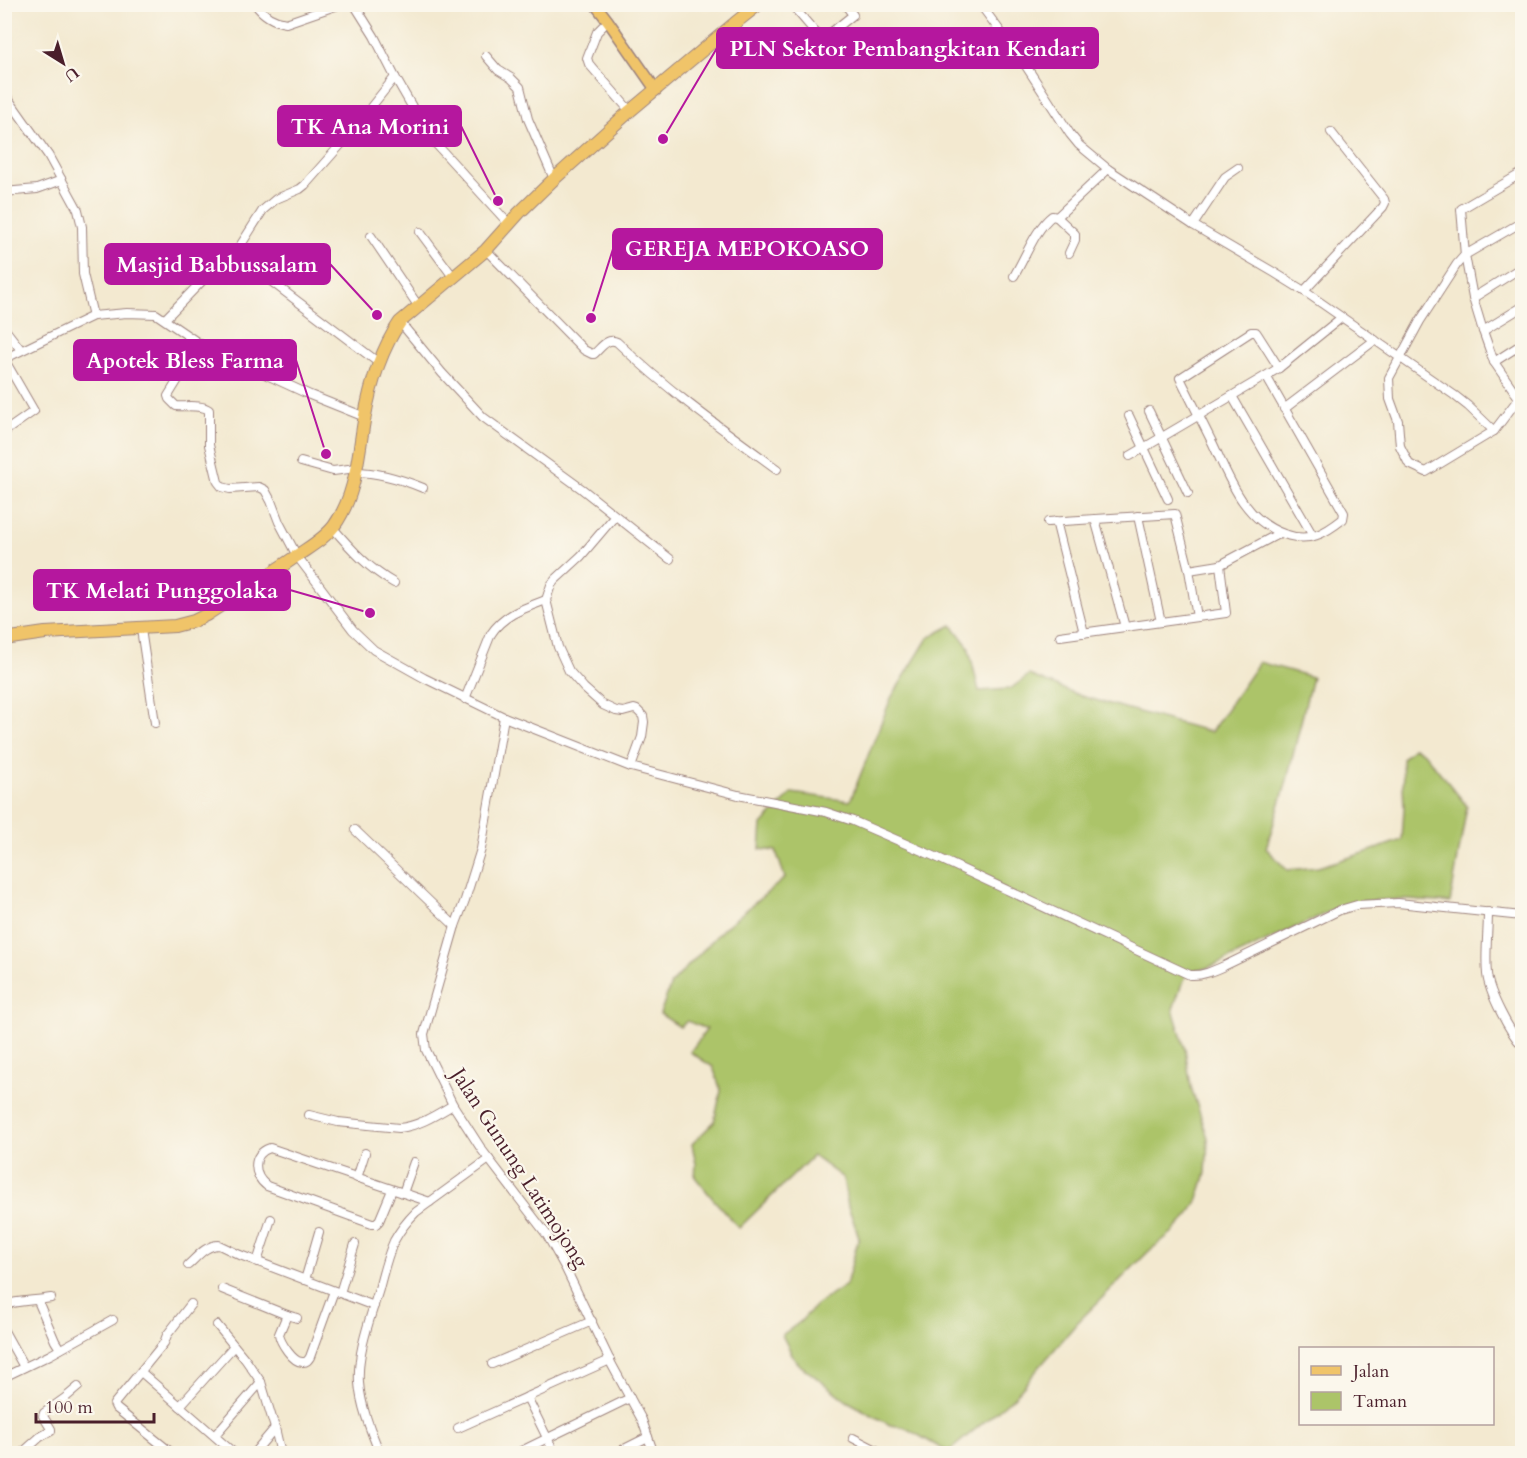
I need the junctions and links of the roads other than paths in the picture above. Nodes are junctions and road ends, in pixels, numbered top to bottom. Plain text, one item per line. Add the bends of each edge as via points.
1 (255, 4) edge
2 (341, 4) edge
3 (354, 4) edge
4 (595, 4) edge
5 (759, 4) edge
6 (791, 4) edge
7 (845, 4) edge
8 (980, 4) edge
9 (608, 21) junction
10 (822, 40) junction
11 (813, 46) dead end
12 (486, 56) dead end
13 (395, 77) junction
14 (656, 90) junction
15 (4, 93) edge
16 (630, 111) junction
17 (1331, 132) dead end
18 (1238, 168) dead end
19 (1108, 169) junction
20 (1522, 173) edge
21 (554, 179) junction
22 (62, 180) junction
23 (4, 192) edge
24 (1058, 217) junction
25 (1522, 222) edge
26 (509, 224) junction
27 (1193, 225) junction
28 (420, 232) dead end
29 (370, 236) dead end
30 (486, 250) junction
31 (1069, 253) dead end
32 (234, 254) junction
33 (1465, 255) junction
34 (1522, 267) edge
35 (1014, 276) dead end
36 (454, 278) junction
37 (1304, 291) junction
38 (1473, 298) junction
39 (419, 307) junction
40 (1522, 307) edge
41 (93, 316) junction
42 (1341, 318) junction
43 (165, 319) junction
44 (400, 322) junction
45 (4, 328) edge
46 (1483, 331) junction
47 (1375, 340) junction
48 (200, 344) junction
49 (1522, 344) edge
50 (21, 350) junction
51 (1400, 357) junction
52 (4, 359) edge
53 (1494, 362) junction
54 (379, 363) junction
55 (1279, 368) junction
56 (1266, 376) junction
57 (1232, 396) junction
58 (1284, 409) junction
59 (1149, 411) dead end
60 (1198, 415) junction
61 (1129, 416) dead end
62 (365, 417) junction
63 (1494, 431) junction
64 (4, 432) edge
65 (1162, 436) junction
66 (1144, 447) junction
67 (1130, 456) dead end
68 (301, 462) dead end
69 (777, 469) dead end
70 (356, 470) junction
71 (423, 488) dead end
72 (1188, 493) dead end
73 (1168, 499) dead end
74 (615, 516) junction
75 (1138, 516) junction
76 (1095, 519) junction
77 (333, 528) junction
78 (1280, 533) junction
79 (1312, 536) junction
80 (297, 555) junction
81 (670, 559) dead end
82 (1220, 565) junction
83 (1189, 570) junction
84 (393, 583) dead end
85 (546, 600) junction
86 (1197, 617) junction
87 (1161, 622) junction
88 (1125, 627) junction
89 (141, 629) junction
90 (1084, 633) junction
91 (1060, 636) dead end
92 (4, 639) edge
93 (465, 699) junction
94 (504, 717) junction
95 (155, 723) dead end
96 (631, 766) junction
97 (355, 830) dead end
98 (1488, 912) junction
99 (1522, 916) edge
100 (456, 926) junction
101 (1522, 1046) edge
102 (453, 1105) junction
103 (309, 1114) dead end
104 (365, 1153) dead end
105 (489, 1159) junction
106 (414, 1162) dead end
107 (357, 1178) junction
108 (392, 1190) junction
109 (403, 1193) junction
110 (430, 1202) junction
111 (271, 1220) dead end
112 (319, 1232) dead end
113 (354, 1244) dead end
114 (257, 1262) junction
115 (188, 1264) dead end
116 (305, 1280) junction
117 (222, 1289) dead end
118 (337, 1292) junction
119 (51, 1298) dead end
120 (38, 1301) junction
121 (191, 1304) dead end
122 (4, 1305) edge
123 (374, 1306) junction
124 (287, 1315) junction
125 (297, 1318) dead end
126 (113, 1320) dead end
127 (592, 1322) junction
128 (217, 1325) dead end
129 (4, 1331) edge
130 (7, 1344) edge
131 (234, 1346) junction
132 (60, 1350) junction
133 (610, 1360) junction
134 (492, 1364) dead end
135 (24, 1367) junction
136 (141, 1372) junction
137 (4, 1377) edge
138 (261, 1382) junction
139 (78, 1387) dead end
140 (527, 1397) junction
141 (630, 1398) junction
142 (180, 1406) junction
143 (275, 1428) junction
144 (458, 1428) dead end
145 (215, 1435) junction
146 (648, 1437) junction
147 (547, 1438) junction
148 (853, 1438) dead end
149 (21, 1454) edge
150 (173, 1454) edge
151 (235, 1454) edge
152 (253, 1454) edge
153 (280, 1454) edge
154 (380, 1454) edge
155 (515, 1454) edge
156 (555, 1454) edge
157 (614, 1454) edge
158 (654, 1454) edge
159 (884, 1454) edge

1 - 2 street via 262,14 286,23
3 - 13 street
4 - 9 main road
5 - 14 highway
6 - 10 street
7 - 10 street via 853,15
8 - 19 street via 1070,134
9 - 14 main road
9 - 16 street via 597,32 587,58
10 - 11 street
12 - 21 street via 520,87 528,119
13 - 26 street via 436,144
13 - 32 street via 305,184 263,210
14 - 16 highway
15 - 22 street
16 - 21 highway
17 - 37 street via 1385,203
18 - 27 street via 1225,177
19 - 24 street
19 - 27 street
20 - 33 street via 1461,209
21 - 26 highway
22 - 23 street via 37,189
22 - 41 street via 80,218 83,274
24 - 31 street via 1075,234
24 - 35 street via 1052,216 1043,224
25 - 33 street
26 - 30 highway
27 - 37 street
28 - 36 street
29 - 39 street
30 - 36 highway
30 - 69 street via 584,350 594,354 610,340 617,342 672,390
32 - 43 street
32 - 54 street
33 - 38 street
33 - 51 street
34 - 38 street
36 - 39 highway
37 - 42 street
38 - 46 street
39 - 44 highway
40 - 46 street
41 - 43 street via 137,313 156,314
41 - 50 street
42 - 47 street
42 - 55 street
43 - 48 street
44 - 54 highway
44 - 74 street via 483,417
45 - 50 street
46 - 53 street
47 - 51 street
47 - 58 street
48 - 62 street
48 - 80 street via 169,399 176,406 209,410 208,445 218,482 230,489 265,490
49 - 53 street
50 - 52 street
51 - 63 street via 1461,400
51 - 63 street via 1389,378 1390,399 1398,421 1400,446 1409,464 1426,472
52 - 64 street via 34,411
53 - 63 street via 1519,399
54 - 62 highway
55 - 56 street
55 - 60 street via 1258,335 1251,332 1180,378
56 - 57 street
56 - 58 street
57 - 60 street
57 - 79 street
58 - 79 street via 1344,513 1337,524
59 - 65 street
60 - 65 street
60 - 78 street via 1235,490 1254,516
61 - 66 street
62 - 70 highway
65 - 66 street
65 - 72 street
66 - 67 street
66 - 73 street
68 - 70 street via 333,471
70 - 71 street
70 - 77 highway via 349,500
74 - 81 street
74 - 85 street via 555,580
75 - 76 street
75 - 83 street via 1175,514
75 - 87 street
76 - 88 street
76 - 90 street via 1052,522
77 - 80 highway
77 - 84 street via 362,560
78 - 79 street
78 - 82 street
80 - 89 highway via 194,621
80 - 93 street via 369,645
82 - 83 street
82 - 86 street via 1226,613
83 - 86 street
85 - 93 street via 506,617 495,628
85 - 96 street via 558,647 569,671 603,705 623,712 634,709 643,716 642,737
86 - 87 street
87 - 88 street
88 - 90 street
89 - 92 highway
89 - 95 street
90 - 91 street
93 - 94 street
94 - 96 street
94 - 100 street, Jalan Gunung Latimojong via 481,849
96 - 98 street via 854,821 1190,975 1224,966 1357,905 1398,903
97 - 100 street
98 - 99 street
98 - 101 street via 1487,978 1498,1008
100 - 102 street, Jalan Gunung Latimojong via 424,1034 426,1050
102 - 103 street via 421,1123 399,1128 339,1122
102 - 105 street, Jalan Gunung Latimojong
104 - 107 street
105 - 110 street
105 - 127 street, Jalan Gunung Latimojong via 547,1235
106 - 109 street
107 - 108 street
107 - 108 street via 270,1148 262,1152 256,1164 259,1177 267,1186 372,1224 379,1221
108 - 109 street
109 - 110 street
110 - 123 street via 400,1231
111 - 114 street
112 - 116 street
113 - 118 street
114 - 115 street via 215,1245
114 - 116 street
116 - 118 street
117 - 124 street
118 - 123 street
118 - 124 street via 310,1357 302,1363 280,1340
119 - 120 street
120 - 122 street
120 - 132 street
121 - 136 street
123 - 154 street via 361,1354 359,1384
124 - 125 street
126 - 132 street
127 - 133 street, Jalan Gunung Latimojong
127 - 134 street
128 - 131 street
129 - 130 street
130 - 135 street
131 - 138 street
131 - 142 street
132 - 135 street
133 - 140 street
133 - 141 street, Jalan Gunung Latimojong
135 - 137 street
136 - 142 street
136 - 150 street via 114,1406
138 - 143 street
138 - 145 street
139 - 149 street via 44,1413 51,1431
140 - 144 street
140 - 147 street
141 - 146 street, Jalan Gunung Latimojong
141 - 147 street
142 - 145 street
143 - 152 street
143 - 153 street
145 - 151 street
146 - 157 street
146 - 158 street, Jalan Gunung Latimojong
147 - 155 street
147 - 156 street
148 - 159 street

